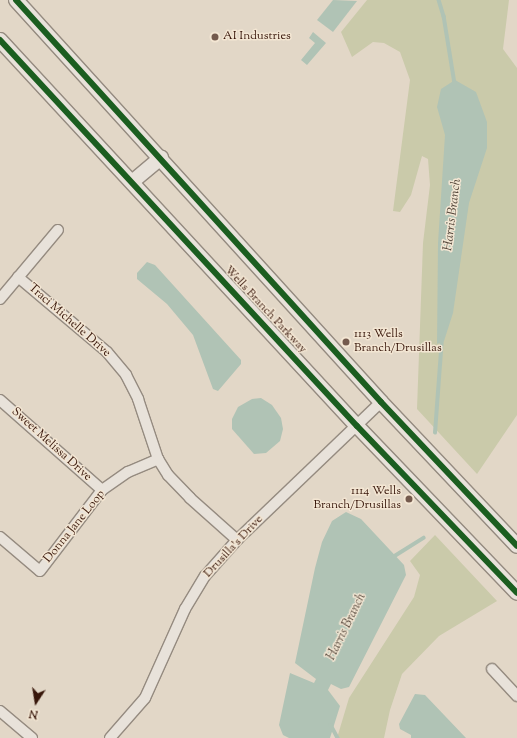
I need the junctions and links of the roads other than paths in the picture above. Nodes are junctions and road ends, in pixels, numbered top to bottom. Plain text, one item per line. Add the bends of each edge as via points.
1 (16, 0) edge
2 (0, 40) edge
3 (161, 158) junction
4 (132, 182) junction
5 (58, 230) dead end
6 (18, 277) junction
7 (0, 299) edge
8 (0, 400) edge
9 (382, 402) junction
10 (357, 426) junction
11 (158, 459) junction
12 (102, 490) junction
13 (0, 537) edge
14 (238, 540) junction
15 (517, 546) edge
16 (517, 593) edge
17 (492, 669) dead end
18 (517, 696) edge
19 (0, 711) edge
20 (32, 738) edge
21 (110, 738) edge

1 - 3 main road, Wells Branch Parkway
2 - 4 main road, Wells Branch Parkway
3 - 4 main road
3 - 9 main road, Wells Branch Parkway
4 - 10 main road, Wells Branch Parkway
5 - 6 street
6 - 7 street
6 - 11 street, Traci Michelle Drive via 107,352 126,375 138,399
8 - 12 street, Sweet Melissa Drive
9 - 10 street, Drusilla's Drive
9 - 15 main road, Wells Branch Parkway
10 - 14 street, Drusilla's Drive
10 - 16 main road, Wells Branch Parkway
11 - 12 street, Donna Jane Loop via 128,472
11 - 14 street, Traci Michelle Drive via 168,475 190,498
12 - 13 street, Donna Jane Loop via 40,571
14 - 21 street, Drusilla's Drive via 205,576 185,609 145,698
17 - 18 street
19 - 20 street

